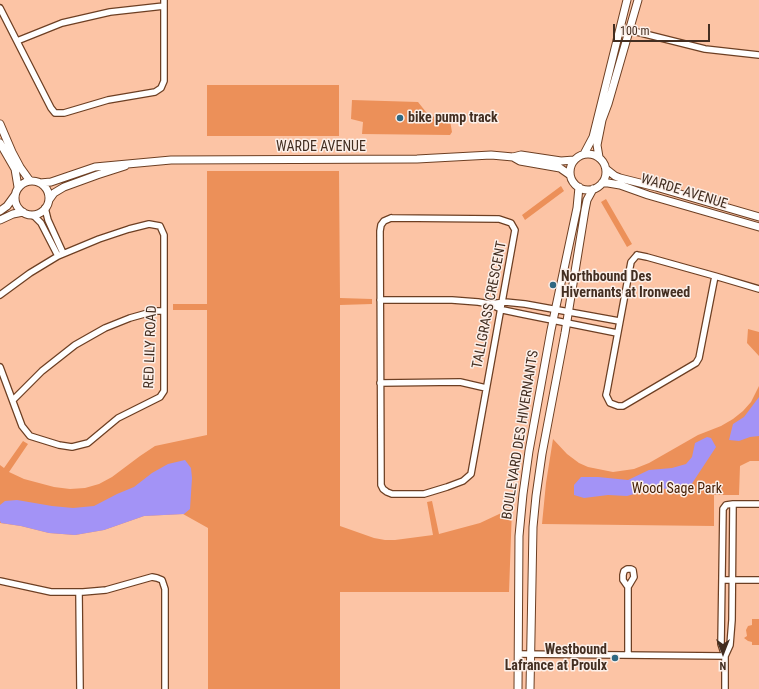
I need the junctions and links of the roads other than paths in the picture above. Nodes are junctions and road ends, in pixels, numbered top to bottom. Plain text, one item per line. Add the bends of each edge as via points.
1 (627, 0) edge
2 (638, 0) edge
3 (164, 3) edge
4 (0, 8) edge
5 (629, 30) junction
6 (16, 41) junction
7 (759, 55) edge
8 (0, 124) edge
9 (0, 143) edge
10 (584, 154) junction
11 (513, 157) junction
12 (599, 157) junction
13 (574, 160) junction
14 (129, 164) junction
15 (606, 169) junction
16 (570, 174) junction
17 (30, 181) junction
18 (40, 183) junction
19 (602, 183) junction
20 (18, 187) junction
21 (579, 187) junction
22 (593, 189) junction
23 (15, 195) junction
24 (49, 200) junction
25 (45, 208) junction
26 (0, 211) edge
27 (23, 212) junction
28 (32, 215) junction
29 (759, 217) edge
30 (0, 220) edge
31 (759, 228) edge
32 (61, 255) junction
33 (714, 276) junction
34 (759, 290) edge
35 (0, 295) edge
36 (380, 300) junction
37 (502, 302) junction
38 (490, 304) junction
39 (501, 309) junction
40 (555, 310) junction
41 (164, 311) junction
42 (568, 312) junction
43 (553, 320) junction
44 (619, 321) junction
45 (566, 323) junction
46 (617, 333) junction
47 (0, 367) edge
48 (380, 383) junction
49 (486, 388) junction
50 (13, 400) junction
51 (733, 504) junction
52 (759, 504) edge
53 (722, 580) junction
54 (732, 580) junction
55 (759, 580) edge
56 (0, 581) edge
57 (628, 587) dead end
58 (79, 592) junction
59 (518, 654) junction
60 (530, 654) junction
61 (628, 654) junction
62 (725, 656) junction
63 (80, 689) edge
64 (165, 689) edge
65 (518, 689) edge
66 (530, 689) edge
67 (725, 689) edge

1 - 10 street via 592,137
2 - 5 street
3 - 6 street via 62,23
3 - 6 street via 164,81 161,88 155,92 55,113
4 - 6 street
5 - 7 street via 705,49
5 - 12 street via 602,120 597,145
8 - 17 street via 12,152
9 - 20 street via 15,169
10 - 12 street
10 - 13 street
11 - 13 street, WARDE AVENUE via 521,154
11 - 14 street, WARDE AVENUE via 491,155 417,159 171,160
11 - 16 street, WARDE AVENUE via 520,161 560,168
12 - 15 street
13 - 16 street
14 - 18 street, WARDE AVENUE via 95,167 51,182
14 - 24 street, WARDE AVENUE via 64,187 54,193
15 - 19 street
15 - 29 street, WARDE AVENUE via 620,178
16 - 21 street via 573,182
17 - 18 street
17 - 20 street
18 - 24 street via 46,188
19 - 22 street
19 - 31 street, WARDE AVENUE via 620,185
20 - 23 street
21 - 22 street
21 - 40 street, BOULEVARD DES HIVERNANTS via 577,208
22 - 42 street, BOULEVARD DES HIVERNANTS via 585,210
23 - 26 street
23 - 27 street via 18,208
24 - 25 street
25 - 28 street via 42,212
25 - 32 street
27 - 28 street
27 - 30 street
28 - 32 street
32 - 35 street, RED LILY ROAD via 30,272
32 - 41 street, RED LILY ROAD via 129,229 149,224 160,226 164,235
33 - 34 street
33 - 44 street via 647,256 637,256 631,262
33 - 46 street via 696,363 623,406 613,405 606,395
36 - 37 street, TALLGRASS CRESCENT via 380,231 384,221 391,218 499,219 510,223 515,230
36 - 38 street via 468,301
36 - 48 street, TALLGRASS CRESCENT
37 - 38 street
37 - 39 street, TALLGRASS CRESCENT
37 - 40 street
38 - 39 street
39 - 43 street
39 - 49 street, TALLGRASS CRESCENT
40 - 42 street
40 - 43 street, BOULEVARD DES HIVERNANTS
41 - 50 street via 130,318 105,328 75,345 42,371
41 - 50 street, RED LILY ROAD via 164,391 160,397 118,418 88,443 72,447 30,436 22,426
42 - 44 street
42 - 45 street, BOULEVARD DES HIVERNANTS
43 - 45 street
43 - 59 street, BOULEVARD DES HIVERNANTS via 522,502 519,536
44 - 46 street
45 - 46 street
45 - 60 street, BOULEVARD DES HIVERNANTS via 534,513
47 - 50 street, RED LILY ROAD
48 - 49 street via 460,382
48 - 49 street, TALLGRASS CRESCENT via 381,485 387,492 400,494 433,492 468,478
51 - 52 street
51 - 53 street via 726,505 722,515
51 - 54 street
53 - 54 street
53 - 62 street via 721,644
54 - 55 street
54 - 62 street via 730,645
56 - 58 street via 51,592
57 - 61 street
58 - 63 street
58 - 64 street via 106,590 152,578 162,580 165,589
59 - 60 street
59 - 65 street, BOULEVARD DES HIVERNANTS
60 - 61 street
60 - 66 street, BOULEVARD DES HIVERNANTS
61 - 62 street
62 - 67 street

